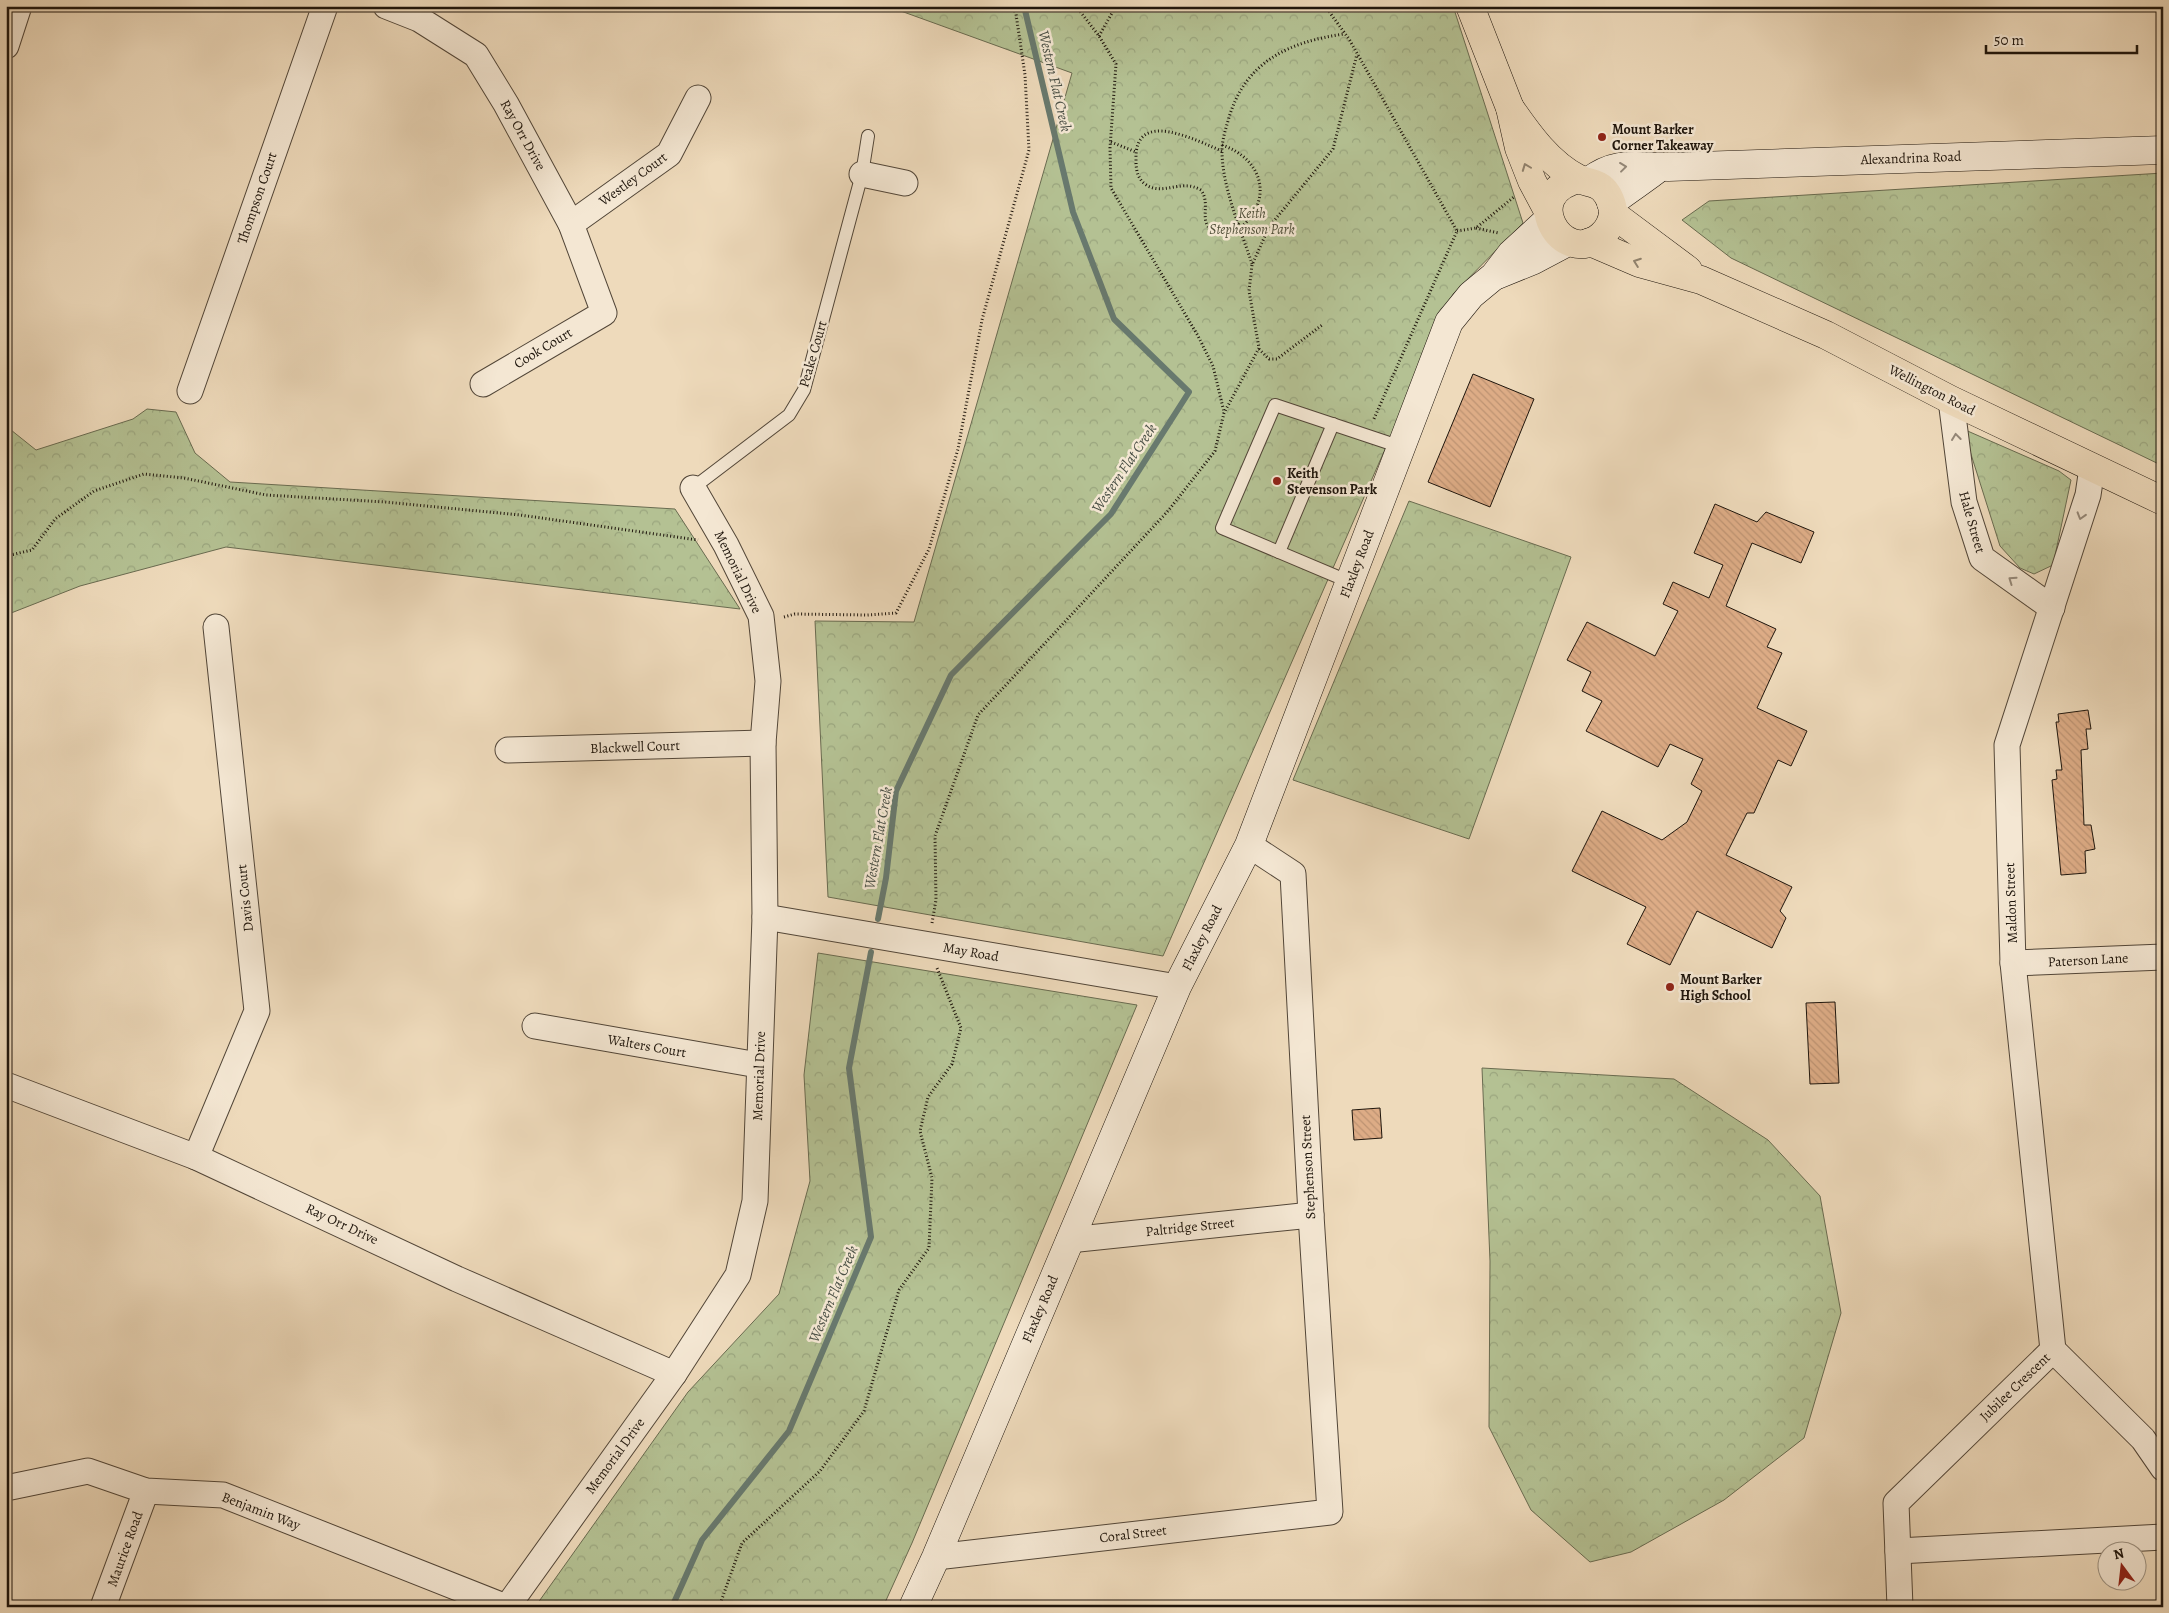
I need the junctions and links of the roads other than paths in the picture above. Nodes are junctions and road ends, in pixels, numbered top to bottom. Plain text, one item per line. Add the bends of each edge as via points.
1 (18, 6) edge
2 (325, 6) edge
3 (386, 6) edge
4 (1470, 6) edge
5 (6, 46) edge
6 (698, 98) dead end
7 (1510, 108) junction
8 (868, 136) dead end
9 (2163, 150) edge
10 (1660, 167) junction
11 (862, 174) junction
12 (1585, 180) junction
13 (906, 183) dead end
14 (1612, 208) junction
15 (1548, 215) junction
16 (571, 224) junction
17 (1579, 242) junction
18 (1494, 276) junction
19 (1701, 280) junction
20 (604, 313) joint
21 (483, 384) dead end
22 (190, 390) dead end
23 (1951, 400) junction
24 (1333, 424) junction
25 (1402, 447) junction
26 (2092, 468) junction
27 (693, 488) joint
28 (2163, 501) edge
29 (1279, 552) junction
30 (1350, 582) junction
31 (2052, 608) junction
32 (216, 627) dead end
33 (763, 743) junction
34 (508, 750) dead end
35 (1249, 845) junction
36 (765, 917) junction
37 (2163, 957) edge
38 (2013, 963) junction
39 (1177, 987) junction
40 (535, 1026) dead end
41 (758, 1065) junction
42 (6, 1086) edge
43 (196, 1157) junction
44 (1311, 1215) junction
45 (1069, 1240) junction
46 (2053, 1350) junction
47 (674, 1374) junction
48 (2153, 1438) edge
49 (2163, 1468) edge
50 (6, 1488) edge
51 (146, 1491) junction
52 (1330, 1512) joint
53 (2163, 1537) edge
54 (1898, 1552) junction
55 (936, 1557) junction
56 (103, 1607) edge
57 (506, 1607) edge
58 (913, 1607) edge
59 (1900, 1607) edge

1 - 5 street
2 - 22 street, Thompson Court
3 - 16 street, Ray Orr Drive via 419,19 476,56
4 - 7 main road
6 - 16 street, Westley Court via 669,154
7 - 12 main road via 1533,141 1552,159
15 -> 7 main road via 1519,148
8 - 11 lane, Peake Court
9 - 10 main road, Alexandrina Road
12 -> 10 main road, Alexandrina Road via 1623,165
10 - 14 main road via 1624,192
11 - 13 street
11 - 27 lane, Peake Court via 804,390 789,415
12 - 14 main road via 1603,188
12 - 15 main road via 1568,182 1558,188 1550,200
14 - 17 main road via 1606,232
14 - 19 main road, Wellington Road
15 - 17 main road via 1553,230
15 - 18 main road, Flaxley Road via 1510,254
16 - 20 street, Ray Orr Drive
17 - 18 main road, Flaxley Road
19 -> 17 main road, Wellington Road
18 - 25 main road, Flaxley Road via 1471,295 1449,322
19 - 23 main road, Wellington Road via 1826,336
20 - 21 street, Cook Court
23 - 26 main road, Wellington Road
31 -> 23 street, Hale Street via 1982,558 1964,502
24 - 25 lane
24 - 29 lane
24 - 29 lane via 1275,405 1222,528
25 - 30 main road, Flaxley Road
26 - 28 main road, Wellington Road
26 -> 31 street, Maldon Street via 2088,495
27 - 33 street, Memorial Drive via 761,616 768,681
29 - 30 lane
30 - 35 main road, Flaxley Road
31 - 38 street, Maldon Street via 2007,745
32 - 43 street, Davis Court via 257,1011
33 - 34 street, Blackwell Court
33 - 36 street, Memorial Drive
35 - 39 main road, Flaxley Road
35 - 44 street, Stephenson Street via 1293,874
36 - 39 street, May Road
36 - 41 street, Memorial Drive
37 - 38 street, Paterson Lane
38 - 46 street, Maldon Street
39 - 45 main road, Flaxley Road
40 - 41 street, Walters Court
41 - 47 street, Memorial Drive via 755,1201 738,1275
42 - 43 street, Ray Orr Drive
43 - 47 street, Ray Orr Drive
44 - 45 street, Paltridge Street
44 - 52 street, Stephenson Street
45 - 55 main road, Flaxley Road
46 - 48 street, Jubilee Crescent
46 - 54 street, Jubilee Crescent via 1896,1503
47 - 57 street, Memorial Drive
48 - 49 street, Jubilee Crescent
50 - 51 street, Benjamin Way via 88,1472
51 - 56 street, Maurice Road
51 - 57 street, Benjamin Way via 223,1495
52 - 55 street, Coral Street
53 - 54 street
54 - 59 street, Jubilee Crescent
55 - 58 main road, Flaxley Road

